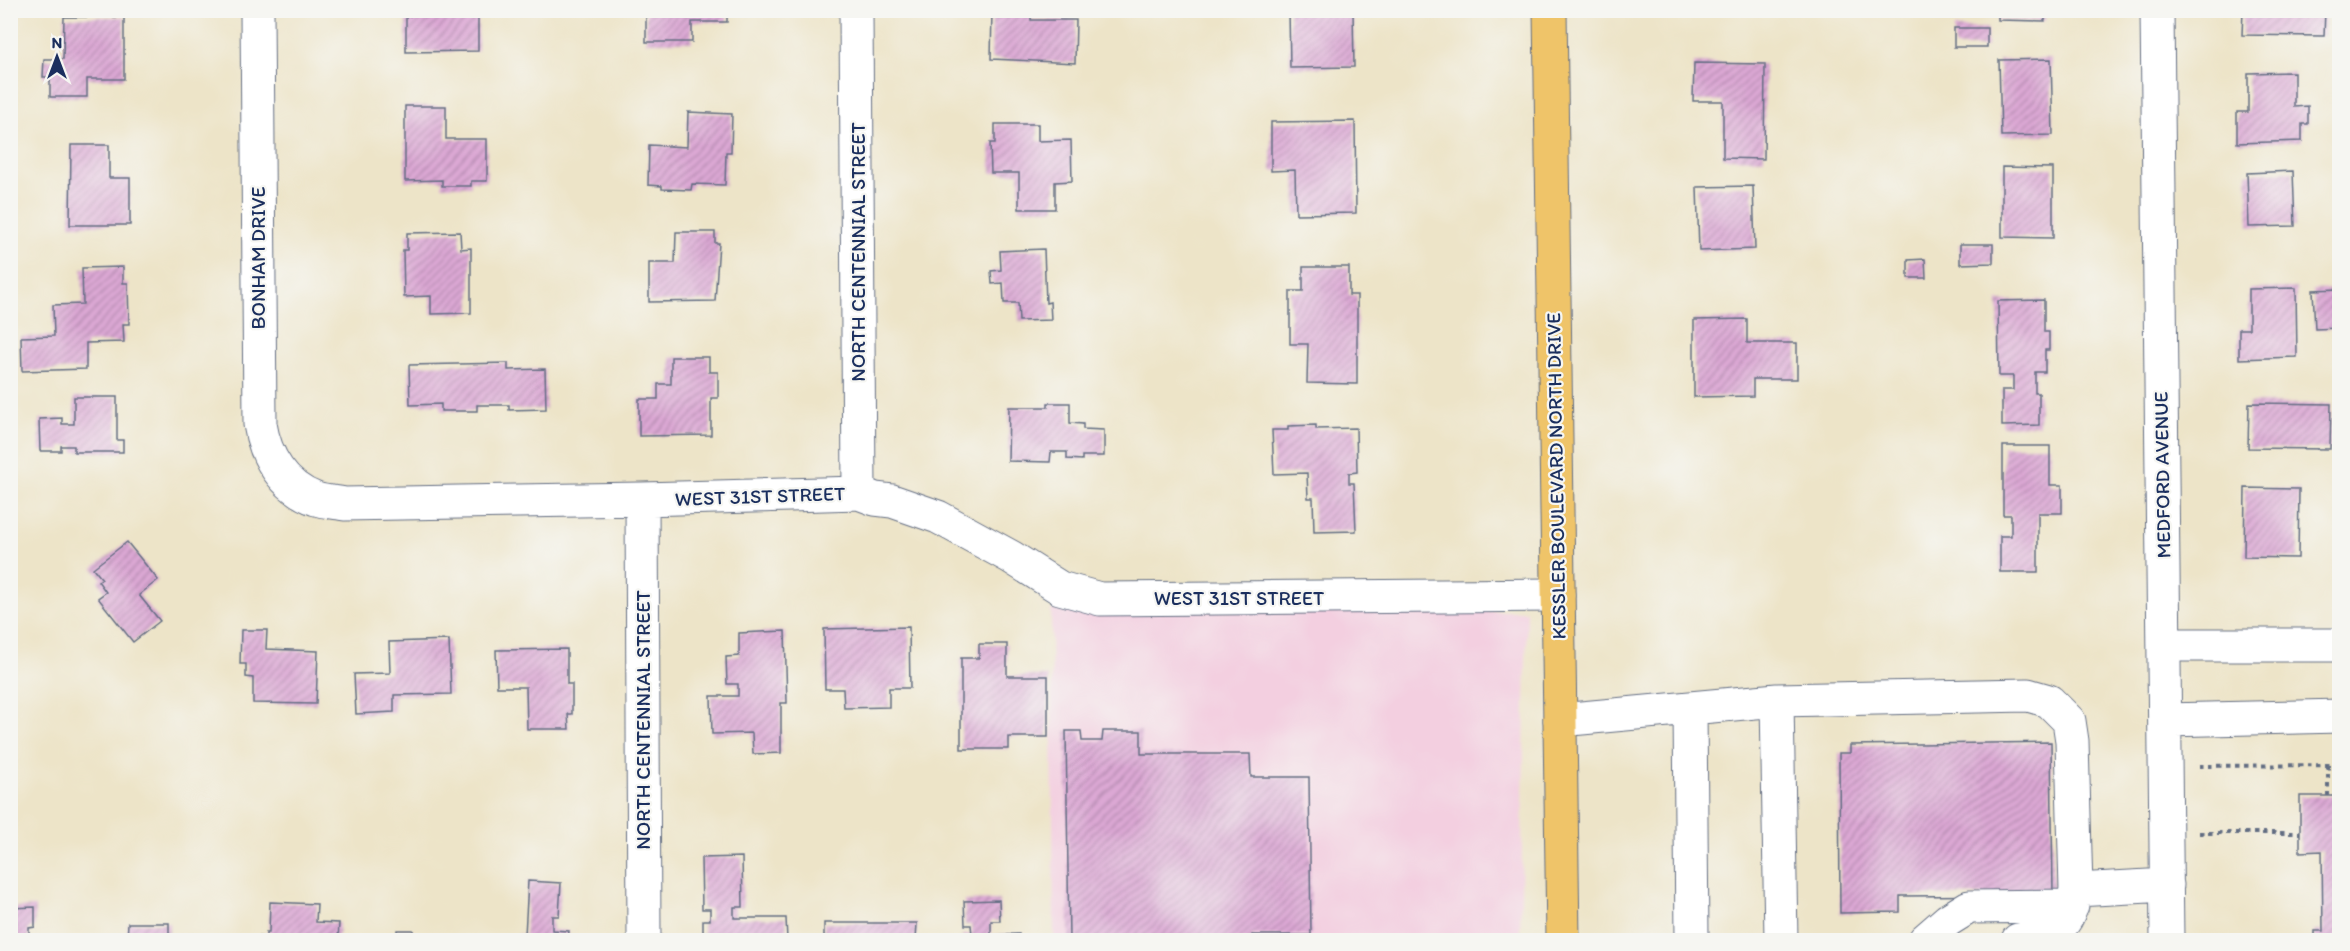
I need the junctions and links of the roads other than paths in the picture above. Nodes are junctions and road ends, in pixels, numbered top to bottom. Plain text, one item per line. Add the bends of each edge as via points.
1 (256, 10) edge
2 (856, 10) edge
3 (1550, 10) edge
4 (2157, 10) edge
5 (300, 491) joint
6 (860, 493) junction
7 (642, 499) junction
8 (1558, 595) junction
9 (2164, 645) junction
10 (2340, 645) edge
11 (1777, 700) junction
12 (1690, 708) junction
13 (2340, 716) edge
14 (1560, 720) junction
15 (2165, 720) junction
16 (2167, 885) junction
17 (2074, 898) junction
18 (644, 940) edge
19 (1563, 940) edge
20 (1692, 940) edge
21 (1781, 940) edge
22 (1925, 940) edge
23 (2018, 940) edge
24 (2167, 940) edge

1 - 5 street, BONHAM DRIVE via 260,423 269,457
2 - 6 street, NORTH CENTENNIAL STREET
3 - 8 main road, KESSLER BOULEVARD NORTH DRIVE
4 - 9 street, MEDFORD AVENUE
5 - 7 street, WEST 31ST STREET via 316,499 344,504
6 - 7 street, WEST 31ST STREET
6 - 8 street, WEST 31ST STREET via 938,517 1060,588 1100,599
7 - 18 street, NORTH CENTENNIAL STREET
8 - 14 main road, KESSLER BOULEVARD NORTH DRIVE
9 - 10 street
9 - 15 street, MEDFORD AVENUE
11 - 12 street
11 - 17 street via 2028,695 2049,701 2069,721 2072,741
11 - 21 street
12 - 14 street
12 - 20 street
13 - 15 street
14 - 19 main road, KESSLER BOULEVARD NORTH DRIVE
15 - 16 street, MEDFORD AVENUE
16 - 17 street
16 - 24 street, MEDFORD AVENUE
17 - 22 street via 1969,907
17 - 23 street via 2062,927

